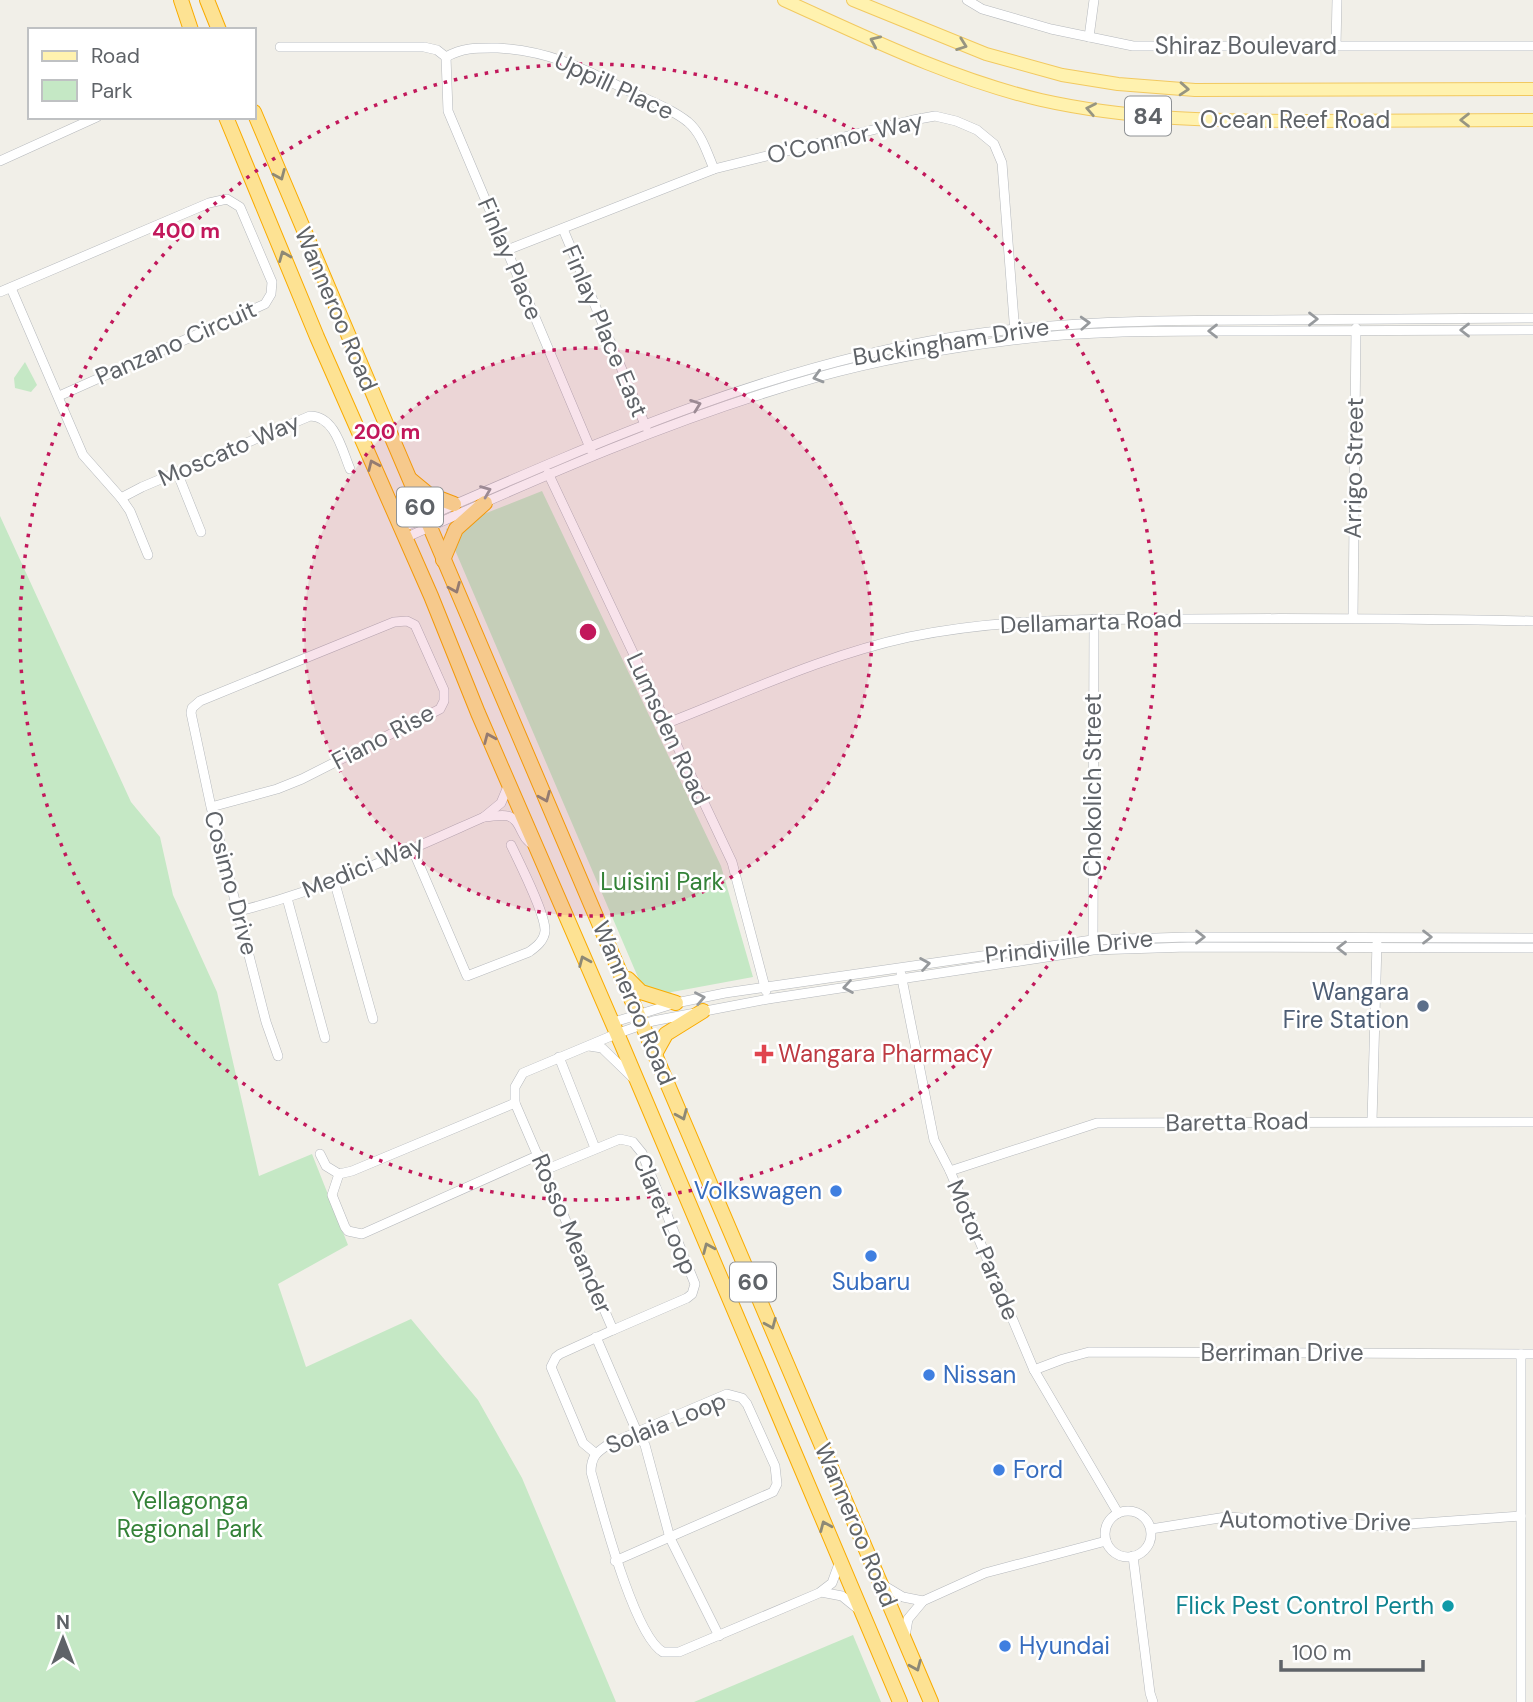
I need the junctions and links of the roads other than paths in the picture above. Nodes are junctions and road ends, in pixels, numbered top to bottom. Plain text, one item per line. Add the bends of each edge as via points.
1 (181, 0) edge
2 (207, 0) edge
3 (784, 0) edge
4 (853, 0) edge
5 (967, 0) edge
6 (1094, 0) edge
7 (1337, 0) edge
8 (983, 4) edge
9 (190, 28) edge
10 (218, 28) edge
11 (1089, 37) junction
12 (1336, 46) junction
13 (280, 47) dead end
14 (1533, 47) edge
15 (446, 57) junction
16 (1510, 89) junction
17 (1533, 89) edge
18 (1533, 96) edge
19 (256, 117) edge
20 (93, 119) edge
21 (227, 119) edge
22 (1533, 120) edge
23 (0, 161) edge
24 (714, 169) junction
25 (563, 229) junction
26 (507, 250) junction
27 (10, 288) junction
28 (0, 292) edge
29 (1533, 317) edge
30 (1356, 319) junction
31 (1015, 328) junction
32 (1533, 330) edge
33 (1356, 331) junction
34 (1016, 339) junction
35 (59, 396) junction
36 (644, 424) junction
37 (648, 434) junction
38 (589, 446) junction
39 (594, 457) junction
40 (350, 469) dead end
41 (547, 471) junction
42 (177, 472) junction
43 (407, 477) junction
44 (121, 498) junction
45 (485, 503) junction
46 (454, 504) junction
47 (426, 522) junction
48 (201, 532) dead end
49 (403, 533) junction
50 (148, 555) dead end
51 (443, 560) junction
52 (1353, 618) junction
53 (1094, 619) junction
54 (1533, 621) edge
55 (192, 708) joint
56 (665, 724) junction
57 (509, 784) junction
58 (211, 807) junction
59 (484, 817) junction
60 (511, 845) dead end
61 (535, 846) junction
62 (412, 848) junction
63 (334, 880) junction
64 (287, 898) junction
65 (239, 911) junction
66 (1533, 938) edge
67 (1092, 940) junction
68 (1377, 942) junction
69 (1533, 948) edge
70 (1093, 950) junction
71 (619, 967) junction
72 (901, 973) junction
73 (766, 988) junction
74 (768, 999) junction
75 (676, 1003) junction
76 (703, 1011) junction
77 (641, 1018) junction
78 (373, 1019) dead end
79 (614, 1029) junction
80 (325, 1038) dead end
81 (588, 1045) junction
82 (656, 1052) junction
83 (278, 1056) dead end
84 (559, 1058) junction
85 (640, 1086) junction
86 (515, 1103) junction
87 (1372, 1121) junction
88 (1533, 1122) edge
89 (595, 1148) junction
90 (320, 1154) dead end
91 (538, 1155) junction
92 (545, 1170) junction
93 (950, 1171) junction
94 (339, 1174) junction
95 (613, 1330) junction
96 (596, 1337) junction
97 (1521, 1354) junction
98 (1533, 1354) edge
99 (1034, 1370) junction
100 (637, 1432) junction
101 (595, 1453) junction
102 (1118, 1513) junction
103 (1521, 1516) junction
104 (1151, 1529) junction
105 (670, 1538) junction
106 (1106, 1542) junction
107 (1133, 1556) junction
108 (615, 1561) junction
109 (840, 1561) junction
110 (882, 1584) junction
111 (819, 1592) junction
112 (923, 1601) junction
113 (861, 1611) junction
114 (719, 1636) junction
115 (905, 1639) junction
116 (900, 1702) edge
117 (931, 1702) edge
118 (1153, 1702) edge
119 (1521, 1702) edge

1 - 9 highway
2 - 10 highway
22 -> 3 main road, Ocean Reef Road / 84 via 1199,121 1112,113 972,81
4 -> 16 main road, Ocean Reef Road / 84 via 986,54 1062,75 1118,84 1195,90
5 - 8 street, Shiraz Boulevard
6 - 11 street
7 - 12 street
8 - 11 street, Shiraz Boulevard
11 - 12 street, Shiraz Boulevard via 1133,46
12 - 14 street, Shiraz Boulevard
13 - 15 street via 424,47
15 - 24 street, Uppill Place via 470,47 528,50 576,65 689,123 699,133
15 - 26 street, Finlay Place via 448,111
16 - 17 main road, Ocean Reef Road / 84
16 - 18 street
19 -> 43 highway, Wanneroo Road / 60
20 - 23 street
49 -> 21 highway, Wanneroo Road / 60
24 - 25 street, O'Connor Way
24 - 31 street, O'Connor Way via 924,118 956,121 977,131 994,144 1002,163
25 - 26 street, O'Connor Way
25 - 36 street, Finlay Place East
26 - 38 street, Finlay Place
27 - 28 street, Panzano Circuit
27 - 35 street
27 - 35 street, Panzano Circuit via 219,200 240,206 272,282 265,304
29 - 30 street, Buckingham Drive
31 -> 30 street, Buckingham Drive via 1167,320
30 - 33 street, Arrigo Street
31 - 34 street, O'Connor Way
36 -> 31 street, Buckingham Drive via 817,366
32 -> 33 street, Buckingham Drive
33 -> 34 street, Buckingham Drive via 1167,331
33 - 52 street, Arrigo Street
34 -> 37 street, Buckingham Drive via 820,376
35 - 44 street via 83,455
36 - 37 street, Finlay Place East
36 - 38 street, Buckingham Drive
37 - 39 street, Buckingham Drive
38 - 39 street, Finlay Place
38 - 41 street, Buckingham Drive
39 - 41 street, Buckingham Drive
40 - 42 street, Moscato Way via 331,426 314,415
41 - 45 street, Buckingham Drive
46 -> 41 street, Buckingham Drive
41 - 56 street, Lumsden Road
42 - 44 street, Moscato Way
42 - 48 street
43 - 46 highway via 428,494
43 - 47 highway, Wanneroo Road / 60
44 - 50 street
45 - 47 street, Buckingham Drive
45 - 51 highway via 456,529
46 - 47 street, Buckingham Drive
47 - 49 street, Buckingham Drive
47 - 51 highway, Wanneroo Road / 60
57 -> 49 highway, Wanneroo Road / 60
51 -> 71 highway, Wanneroo Road / 60
52 - 53 street, Dellamarta Road
52 - 54 street, Dellamarta Road
53 - 56 street, Dellamarta Road via 1030,621 907,637 819,663
53 - 67 street, Chokolich Street
55 - 58 street, Cosimo Drive
55 - 58 street, Fiano Rise via 399,620 418,628 445,696 435,713 336,763 277,789
56 - 73 street, Lumsden Road via 732,862
57 - 59 street, Medici Way via 501,803
57 - 61 highway, Wanneroo Road / 60
58 - 65 street, Cosimo Drive
59 - 61 street via 515,820 525,840
59 - 62 street, Medici Way
60 - 62 street via 543,919 544,936 529,952 467,976
79 -> 61 highway, Wanneroo Road / 60
62 - 63 street, Medici Way
63 - 64 street, Medici Way
63 - 78 street
64 - 65 street, Medici Way
64 - 80 street
65 - 83 street, Cosimo Drive
68 -> 66 street, Prindiville Drive
67 -> 68 street, Prindiville Drive via 1188,937
67 - 70 street, Chokolich Street
72 -> 67 street, Prindiville Drive
68 - 69 street, Prindiville Drive
68 -> 70 street, Prindiville Drive
68 - 87 street
70 - 72 street, Prindiville Drive
71 - 75 highway via 641,992
71 - 77 highway, Wanneroo Road / 60
72 - 73 street, Prindiville Drive
72 -> 74 street, Prindiville Drive
72 - 93 street, Motor Parade via 934,1140
73 - 74 street, Lumsden Road
75 -> 73 street, Prindiville Drive
74 - 76 street, Prindiville Drive
75 - 77 street, Prindiville Drive
76 - 77 street, Prindiville Drive
76 - 82 highway via 666,1034
77 - 79 street, Prindiville Drive
77 - 82 highway, Wanneroo Road / 60
79 - 81 street
79 - 85 highway, Wanneroo Road / 60
81 - 84 street
81 - 85 street via 602,1048
82 -> 110 highway, Wanneroo Road / 60
84 - 86 street via 523,1073 515,1087
84 - 89 street
109 -> 85 highway, Wanneroo Road / 60
86 - 91 street, Rosso Meander
86 - 94 street
87 - 88 street, Baretta Road
87 - 93 street, Baretta Road via 1097,1123
89 - 92 street, Claret Loop
89 - 95 street, Claret Loop via 620,1139 637,1146 695,1284 687,1298
90 - 94 street via 326,1166
91 - 92 street, Rosso Meander
91 - 94 street via 362,1234 348,1231 332,1195
92 - 95 street, Rosso Meander
93 - 99 street, Motor Parade
95 - 96 street, Rosso Meander
96 - 100 street
96 - 101 street, Rosso Meander via 560,1354 551,1367 583,1443
97 - 98 street, Berriman Drive
97 - 99 street, Berriman Drive via 1089,1352
97 - 103 street
99 - 102 street, Motor Parade
100 - 101 street, Solaia Loop
100 - 105 street via 645,1445
100 - 105 street, Solaia Loop via 727,1394 735,1395 747,1404 775,1466 773,1492
101 - 108 street, Solaia Loop via 591,1472
102 - 104 street via 1142,1515
102 - 106 street via 1107,1525
103 - 104 street, Automotive Drive via 1381,1526 1226,1517
103 - 119 street
104 - 107 street via 1148,1546
105 - 108 street, Solaia Loop
105 - 114 street
106 - 107 street via 1117,1554
106 - 112 street via 985,1573
107 - 118 street
108 - 114 street, Solaia Loop via 657,1649 679,1652
109 - 111 street via 832,1583
109 - 113 highway, Wanneroo Road / 60
110 - 112 street via 903,1597
110 - 115 highway, Wanneroo Road / 60
111 - 113 street via 842,1595
111 - 114 street, Solaia Loop
112 - 115 street via 908,1619
113 - 116 highway, Wanneroo Road / 60
115 -> 117 highway, Wanneroo Road / 60

